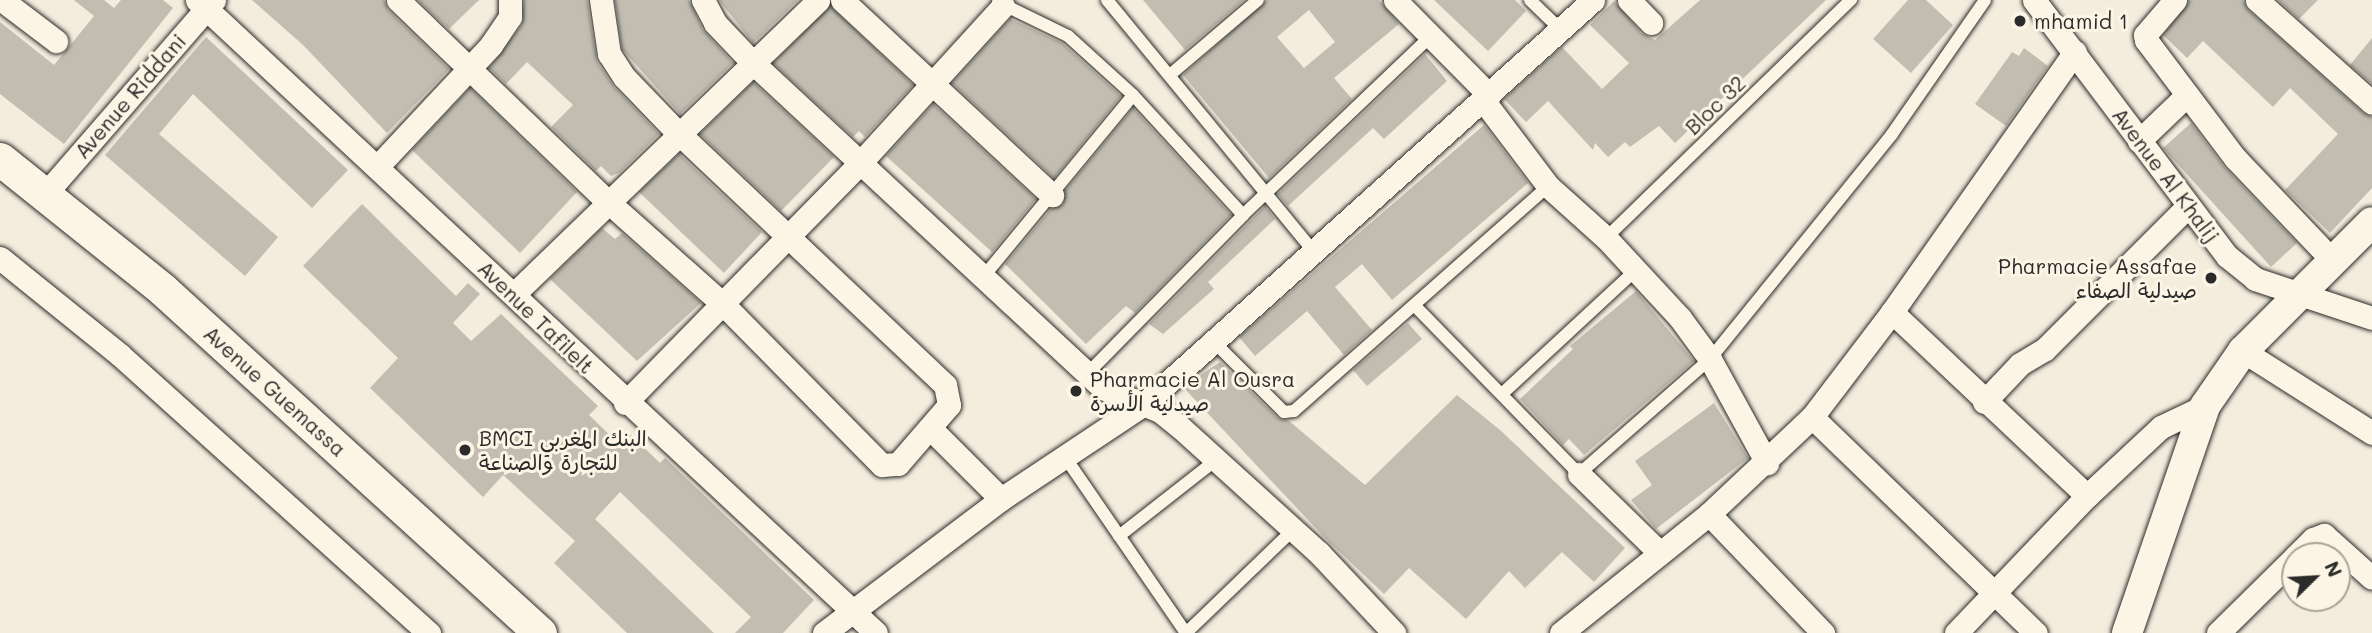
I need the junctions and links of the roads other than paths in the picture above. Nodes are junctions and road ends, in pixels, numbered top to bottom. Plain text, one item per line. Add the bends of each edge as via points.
1 (2, 0) edge
2 (398, 0) edge
3 (510, 0) edge
4 (601, 0) edge
5 (703, 0) edge
6 (818, 0) edge
7 (842, 0) edge
8 (1107, 0) edge
9 (1258, 0) edge
10 (1395, 0) edge
11 (1530, 0) edge
12 (1592, 0) edge
13 (1629, 0) edge
14 (1851, 0) edge
15 (1985, 0) edge
16 (2034, 0) edge
17 (2175, 0) edge
18 (2257, 0) edge
19 (206, 3) edge
20 (999, 3) edge
21 (1651, 23) dead end
22 (1560, 30) junction
23 (1431, 36) junction
24 (56, 41) dead end
25 (2075, 52) junction
26 (753, 63) junction
27 (471, 68) junction
28 (1171, 75) junction
29 (930, 85) junction
30 (1133, 95) junction
31 (2187, 95) junction
32 (1486, 97) junction
33 (2372, 103) edge
34 (677, 132) junction
35 (2139, 141) junction
36 (0, 159) edge
37 (861, 162) junction
38 (377, 167) junction
39 (1548, 186) junction
40 (46, 193) junction
41 (1264, 194) junction
42 (1052, 195) junction
43 (606, 200) junction
44 (2186, 208) junction
45 (1243, 215) junction
46 (2372, 222) edge
47 (789, 237) junction
48 (1606, 238) junction
49 (1314, 252) junction
50 (0, 258) edge
51 (2333, 261) junction
52 (1637, 269) junction
53 (984, 276) junction
54 (514, 294) junction
55 (2298, 296) junction
56 (724, 305) junction
57 (1416, 307) junction
58 (1892, 312) junction
59 (2372, 318) edge
60 (1214, 342) junction
61 (2243, 351) junction
62 (1710, 359) junction
63 (1087, 374) junction
64 (1503, 393) junction
65 (1984, 402) junction
66 (625, 403) junction
67 (1144, 404) junction
68 (2204, 405) junction
69 (1812, 417) junction
70 (930, 428) junction
71 (2372, 433) edge
72 (1065, 457) junction
73 (1216, 460) junction
74 (1767, 463) junction
75 (1579, 474) junction
76 (2087, 496) junction
77 (1001, 499) junction
78 (1709, 514) junction
79 (1293, 530) junction
80 (1119, 536) junction
81 (2310, 542) edge
82 (2331, 542) edge
83 (1660, 553) junction
84 (2351, 560) edge
85 (2281, 570) edge
86 (2372, 578) edge
87 (1996, 593) junction
88 (852, 608) junction
89 (429, 633) edge
90 (540, 633) edge
91 (824, 633) edge
92 (876, 633) edge
93 (1186, 633) edge
94 (1394, 633) edge
95 (1560, 633) edge
96 (1823, 633) edge
97 (1956, 633) edge
98 (2036, 633) edge
99 (2127, 633) edge
100 (2218, 633) edge

1 - 24 street
2 - 27 street
3 - 27 street via 505,28
4 - 34 street via 612,60
5 - 26 street via 715,23
6 - 26 street
7 - 29 street
8 - 28 lane
9 - 28 lane
10 - 23 street
11 - 22 lane
12 - 22 street
13 - 21 street
14 - 48 lane, Bloc 32
15 - 62 lane via 1892,134
16 - 25 street, Avenue Al Khalij
17 - 31 street via 2145,35
18 - 33 street
19 - 38 street, Avenue Tafilelt
19 - 40 street, Avenue Riddani
20 - 29 street
20 - 30 lane via 1057,29
22 - 32 street
23 - 32 street
23 - 41 lane
25 - 35 street, Avenue Al Khalij
25 - 58 street
26 - 34 street
26 - 37 street
27 - 38 street
27 - 43 street
28 - 41 lane
29 - 37 street
29 - 42 street
30 - 42 lane
30 - 45 lane
31 - 35 street
31 - 51 street via 2235,158
32 - 39 street
32 - 49 street
34 - 43 street
34 - 47 street
35 - 44 street, Avenue Al Khalij
36 - 40 main road, Avenue Guemassa
37 - 47 street
37 - 53 street
38 - 54 street, Avenue Tafilelt
39 - 48 street
39 - 57 lane
40 - 90 main road, Avenue Guemassa via 198,321
41 - 45 lane
41 - 49 lane
42 - 53 lane
43 - 54 street
43 - 56 street
44 - 55 street, Avenue Al Khalij via 2227,256 2255,279
44 - 65 street via 2045,349 2020,364
45 - 63 lane
46 - 51 street
47 - 56 street
47 - 70 street via 945,384 951,401
48 - 52 street
49 - 60 street
50 - 89 street via 120,355
51 - 55 street
52 - 62 street
52 - 64 lane
53 - 63 street
54 - 66 street, Avenue Tafilelt
55 - 59 street, Avenue Al Khalij
55 - 61 street
56 - 66 street
56 - 70 street via 882,465 898,464
57 - 60 lane via 1290,413 1255,386
57 - 64 lane
58 - 65 street
58 - 69 street
60 - 67 street
61 - 68 street
61 - 71 street
62 - 74 street
62 - 75 lane
63 - 67 street via 1117,397
64 - 75 lane
65 - 76 street
66 - 88 street, Avenue Tafilelt
67 - 72 street
67 - 73 street via 1170,419
68 - 76 street via 2161,428
68 - 99 street
69 - 74 street
69 - 87 street
70 - 77 street
72 - 77 street
72 - 80 lane
73 - 79 street
73 - 80 lane
74 - 78 street
75 - 83 street
76 - 87 street
77 - 88 street
78 - 83 street
78 - 96 street
79 - 93 lane
79 - 94 street
80 - 93 lane
81 - 82 street via 2324,536
83 - 95 street
84 - 86 street
85 - 100 street
87 - 97 street
87 - 98 street
88 - 91 street
88 - 92 street, Avenue Tafilelt

